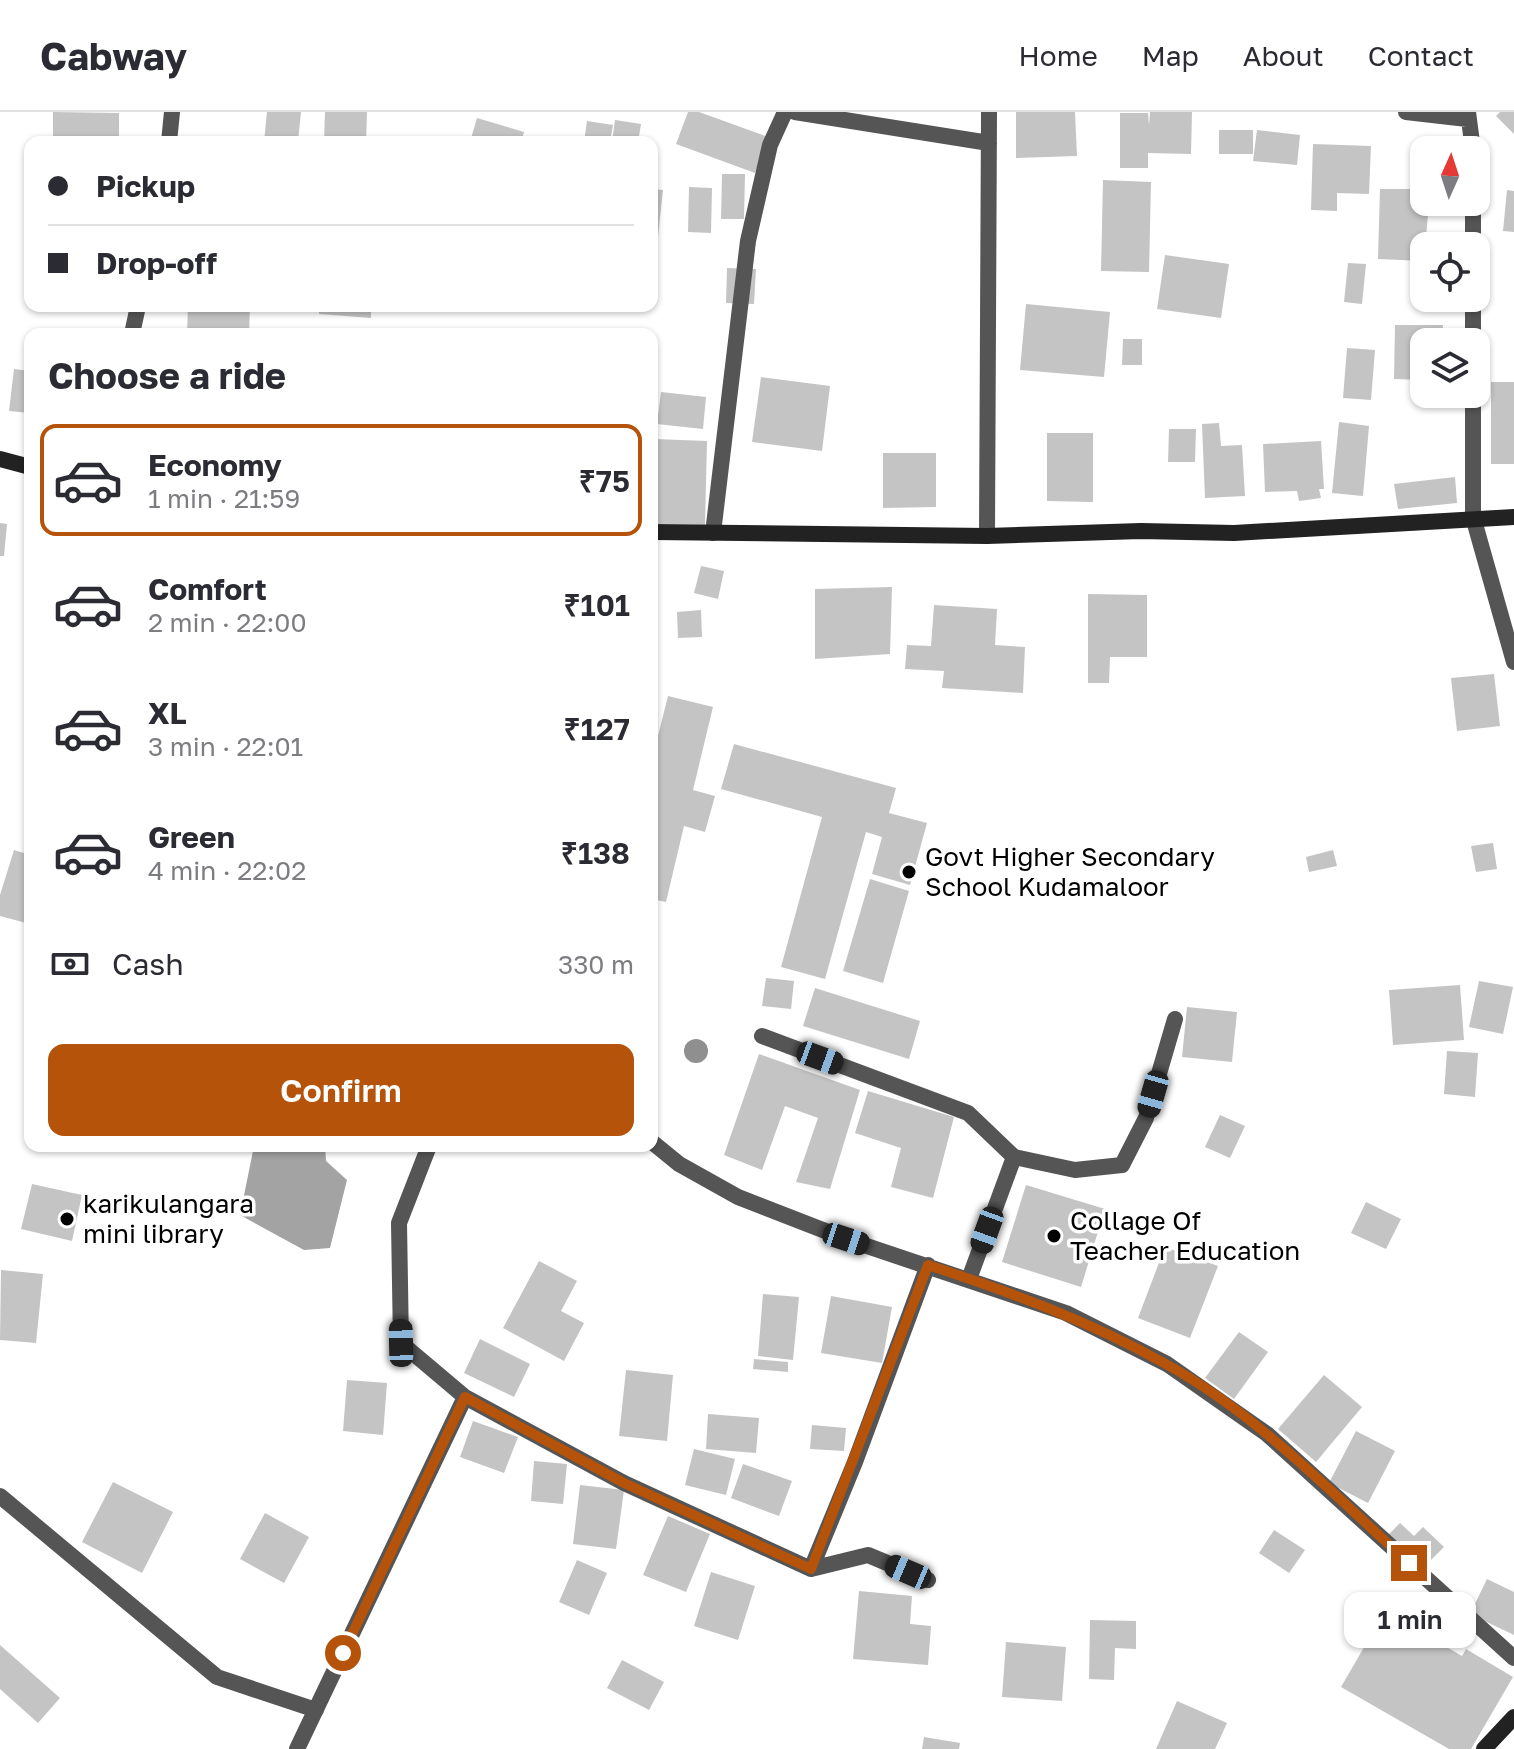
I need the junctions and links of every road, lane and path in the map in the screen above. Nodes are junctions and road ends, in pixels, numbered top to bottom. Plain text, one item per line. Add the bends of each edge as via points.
1 (172, 112) edge
2 (785, 112) edge
3 (795, 112) edge
4 (989, 112) edge
5 (1406, 112) edge
6 (1468, 115) edge
7 (170, 136) edge
8 (1471, 136) edge
9 (989, 143) junction
10 (1473, 408) edge
11 (0, 459) edge
12 (24, 465) edge
13 (1473, 517) junction
14 (1514, 517) edge
15 (658, 532) edge
16 (713, 533) junction
17 (987, 536) junction
18 (1514, 662) edge
19 (1175, 1019) dead end
20 (762, 1036) dead end
21 (658, 1147) edge
22 (427, 1152) edge
23 (1014, 1157) junction
24 (928, 1265) junction
25 (969, 1279) junction
26 (465, 1397) junction
27 (0, 1496) edge
28 (811, 1569) junction
29 (928, 1580) dead end
30 (1514, 1658) edge
31 (316, 1710) junction
32 (1514, 1717) edge
33 (297, 1749) edge
34 (1484, 1749) edge

1 - 7 street
2 - 16 street via 770,145 748,241
3 - 9 street
4 - 9 street
5 - 6 street
6 - 8 street
9 - 17 street
10 - 13 street
11 - 12 main road
13 - 14 main road
13 - 17 main road via 1234,533
13 - 18 street
15 - 16 main road
16 - 17 main road
19 - 23 street via 1146,1118 1122,1165 1075,1170
20 - 23 street via 968,1113
21 - 24 street via 738,1197
22 - 26 street via 399,1223 401,1343
23 - 25 street
24 - 25 street
24 - 28 street
25 - 30 street via 1066,1313 1167,1364 1267,1434
26 - 28 street via 624,1483
26 - 31 street
27 - 31 street via 217,1677
28 - 29 street via 868,1555
31 - 33 street
32 - 34 main road

